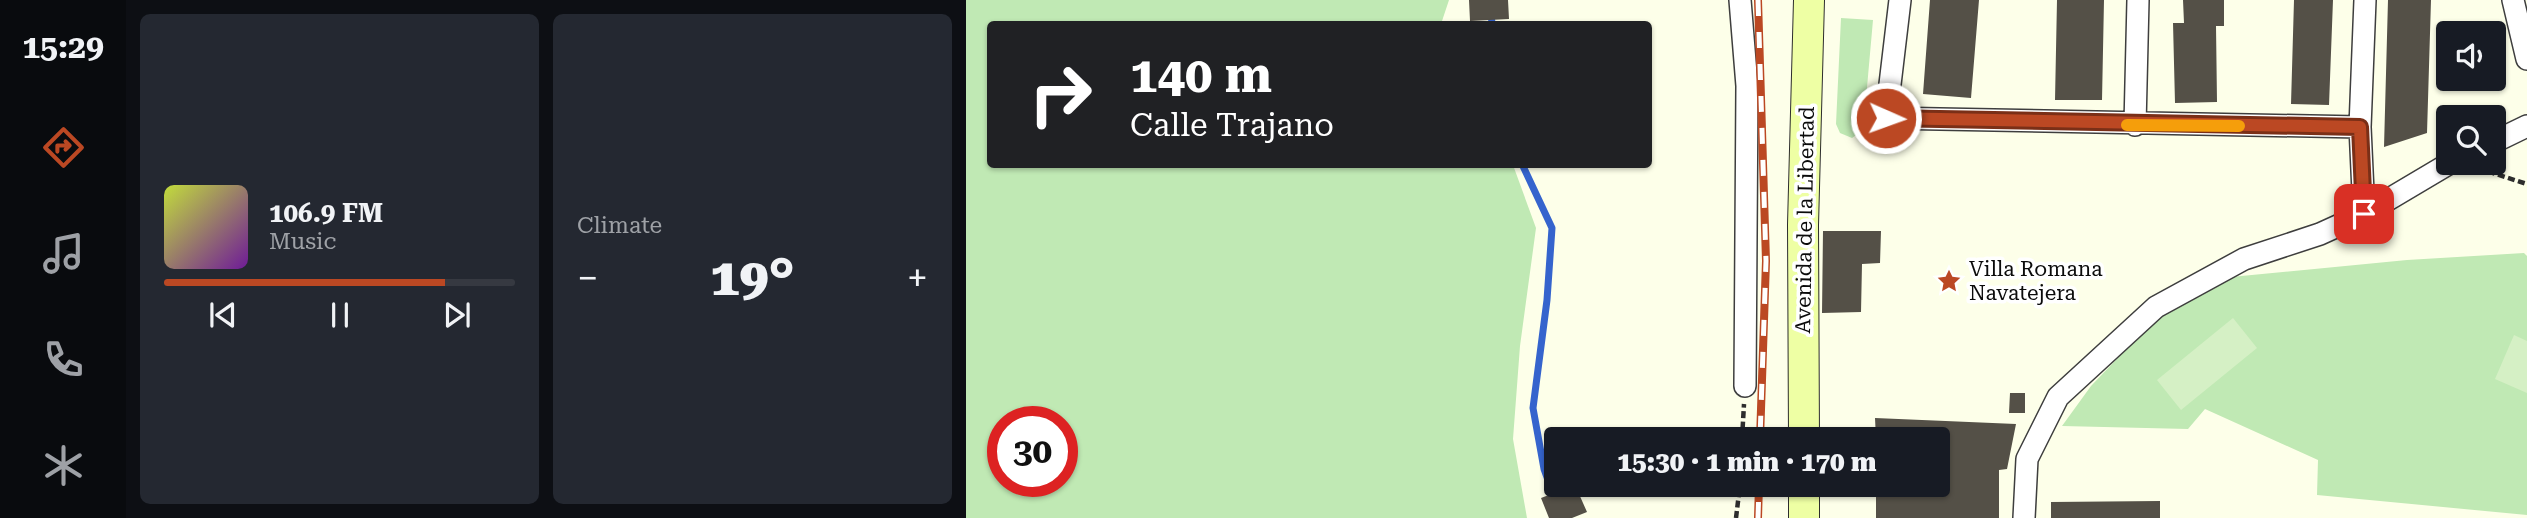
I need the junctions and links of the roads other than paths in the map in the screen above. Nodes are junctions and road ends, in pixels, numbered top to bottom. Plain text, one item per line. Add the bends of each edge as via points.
1 (1741, 0) edge
2 (1810, 0) edge
3 (1900, 0) edge
4 (2138, 0) edge
5 (2365, 0) edge
6 (2513, 0) edge
7 (2527, 59) edge
8 (2135, 125) junction
9 (2527, 126) edge
10 (2360, 127) junction
11 (2506, 136) edge
12 (2436, 171) edge
13 (2364, 214) junction
14 (1745, 386) road end
15 (1804, 427) edge
16 (1804, 497) edge
17 (1804, 518) edge
18 (2024, 518) edge

1 - 14 street via 1746,86
2 - 15 main road, Avenida de la Libertad via 1803,225
3 - 8 street via 1886,118
4 - 8 street
5 - 10 street
6 - 7 street
8 - 10 street
9 - 11 street
10 - 13 street
12 - 13 street
13 - 18 street via 2244,259 2155,307 2057,397 2027,459
16 - 17 main road

